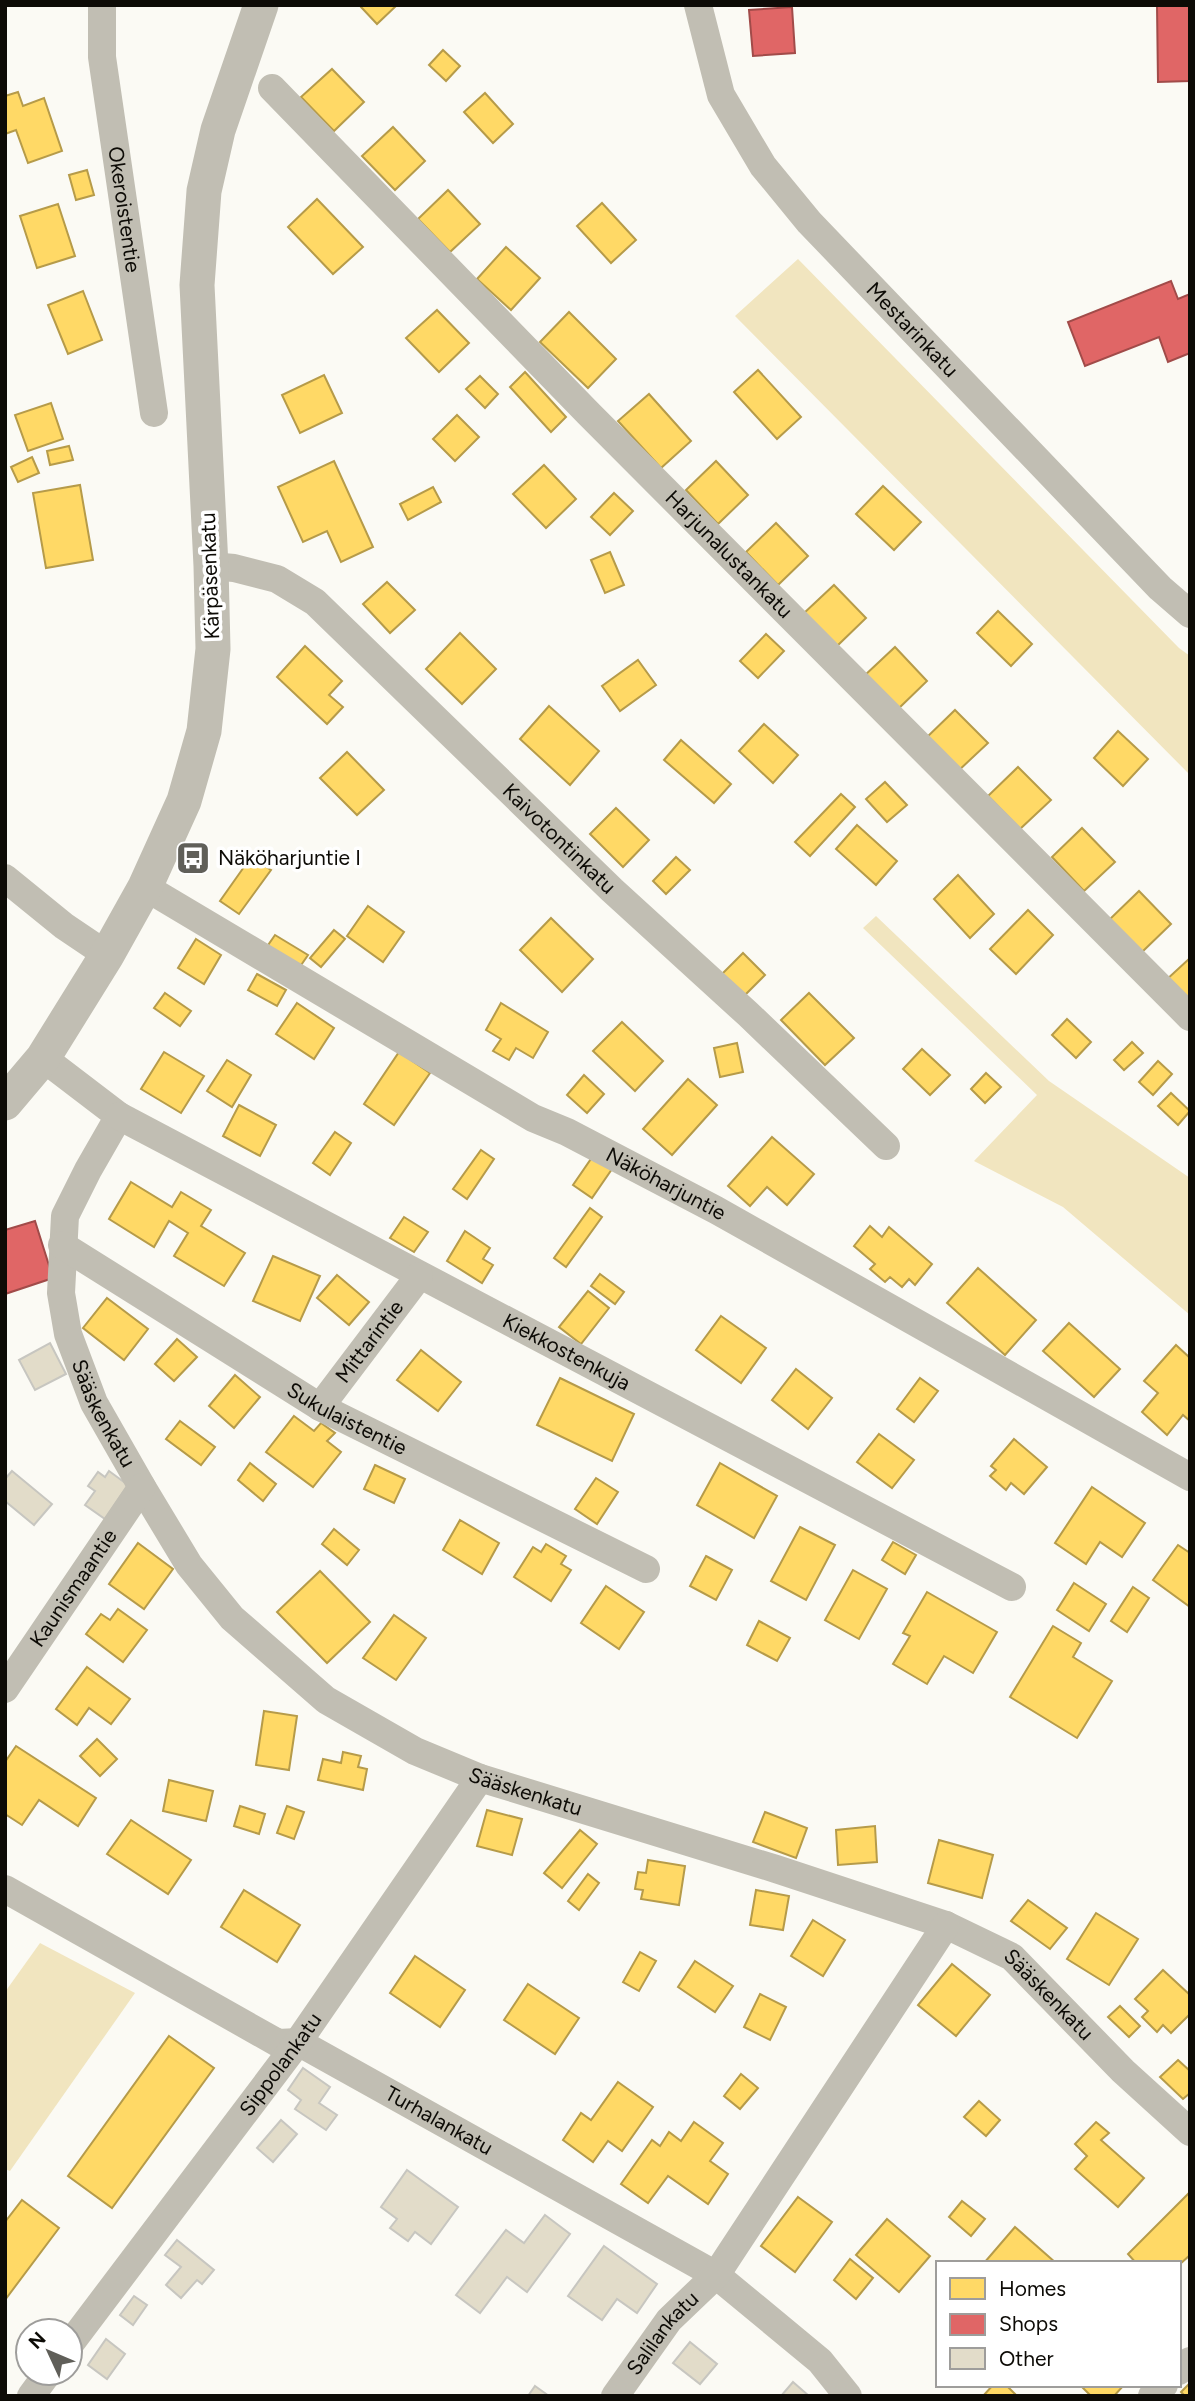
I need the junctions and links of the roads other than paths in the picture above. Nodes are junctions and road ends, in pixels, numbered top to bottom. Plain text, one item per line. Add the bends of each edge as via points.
1 (102, 5) edge
2 (261, 5) edge
3 (698, 5) edge
4 (272, 88) dead end
5 (154, 413) dead end
6 (211, 566) junction
7 (1190, 614) edge
8 (5, 878) edge
9 (145, 887) junction
10 (107, 955) junction
11 (1190, 1017) edge
12 (43, 1058) junction
13 (5, 1103) edge
14 (119, 1116) junction
15 (887, 1146) dead end
16 (62, 1245) junction
17 (419, 1276) junction
18 (320, 1407) junction
19 (1190, 1477) edge
20 (142, 1488) junction
21 (646, 1569) dead end
22 (1012, 1587) dead end
23 (5, 1689) edge
24 (480, 1778) junction
25 (5, 1888) edge
26 (946, 1925) junction
27 (298, 2042) junction
28 (1190, 2132) edge
29 (716, 2275) junction
30 (84, 2325) edge
31 (615, 2396) edge
32 (848, 2396) edge

1 - 5 street, Okeroistentie via 102,57
2 - 6 street, Kärpäsenkatu via 218,130 204,191 197,285
3 - 7 street, Mestarinkatu via 721,95 763,166 809,222
4 - 11 street, Harjunalustankatu
6 - 9 street, Kärpäsenkatu via 213,649 204,731 184,801
6 - 15 street, Kaivotontinkatu via 276,579 315,602 612,891
8 - 10 street
9 - 10 street, Kärpäsenkatu
9 - 19 street, Näköharjuntie via 533,1118 716,1210
10 - 12 street, Kärpäsenkatu
12 - 13 street, Kärpäsenkatu
12 - 14 street, Kiekkostenkuja
14 - 16 street via 65,1216
14 - 17 street, Kiekkostenkuja
16 - 18 street, Sukulaistentie
16 - 20 street, Sääskenkatu via 61,1293 68,1334 94,1403
17 - 18 street, Mittarintie
17 - 22 street, Kiekkostenkuja
18 - 21 street, Sukulaistentie
20 - 23 street, Kaunismaantie
20 - 24 street, Sääskenkatu via 189,1565 232,1618 288,1669 326,1700 415,1751
24 - 26 street, Sääskenkatu
24 - 27 street, Sippolankatu
25 - 27 street, Turhalankatu via 278,2042
26 - 28 street, Sääskenkatu via 1012,1957
26 - 29 street, Salilankatu
27 - 29 street, Turhalankatu
27 - 30 street, Sippolankatu
29 - 31 street, Salilankatu via 669,2320
29 - 32 street, Turhalankatu via 820,2361

